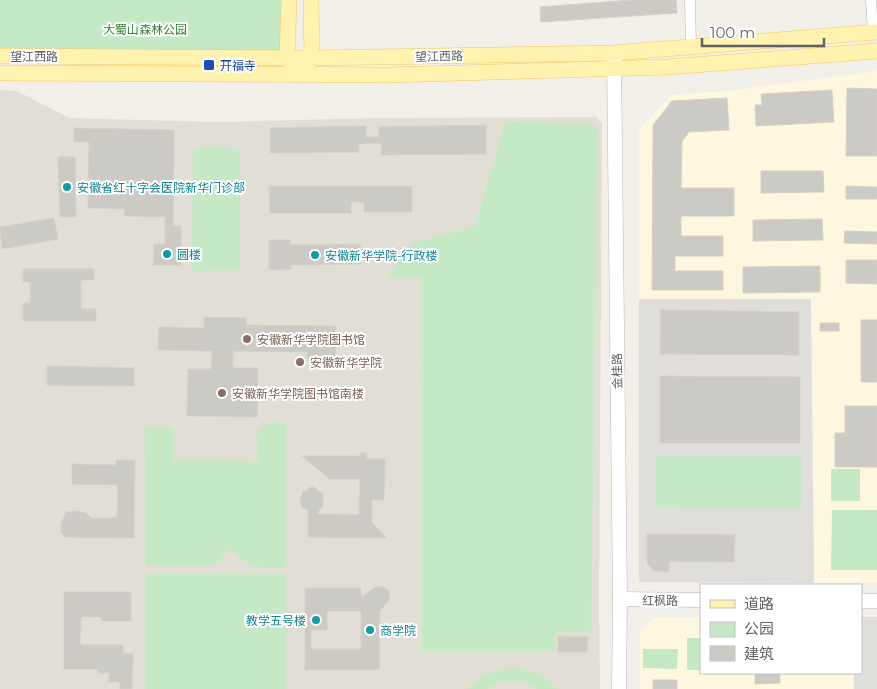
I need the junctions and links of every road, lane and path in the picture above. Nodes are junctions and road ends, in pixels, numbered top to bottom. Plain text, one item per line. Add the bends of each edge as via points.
1 (289, 0) edge
2 (311, 0) edge
3 (690, 0) edge
4 (871, 0) edge
5 (875, 32) edge
6 (691, 46) junction
7 (877, 51) edge
8 (614, 53) junction
9 (0, 56) edge
10 (288, 58) junction
11 (312, 58) junction
12 (614, 68) junction
13 (0, 73) edge
14 (300, 74) junction
15 (620, 600) junction
16 (700, 600) edge
17 (862, 601) edge
18 (877, 601) edge
19 (619, 689) edge

1 - 10 main road
2 - 11 main road
3 - 6 street
4 - 5 street
5 - 6 main road, 望江西路
6 - 8 main road, 望江西路
7 - 12 main road, 望江西路
8 - 11 main road, 望江西路
8 - 12 street, 金桂路
9 - 10 main road, 望江西路
10 - 11 main road, 望江西路
10 - 14 main road
11 - 14 main road
12 - 14 main road, 望江西路 via 389,75
12 - 15 street, 金桂路
13 - 14 main road, 望江西路
15 - 16 street, 红枫路
15 - 19 street, 金桂路
17 - 18 street

